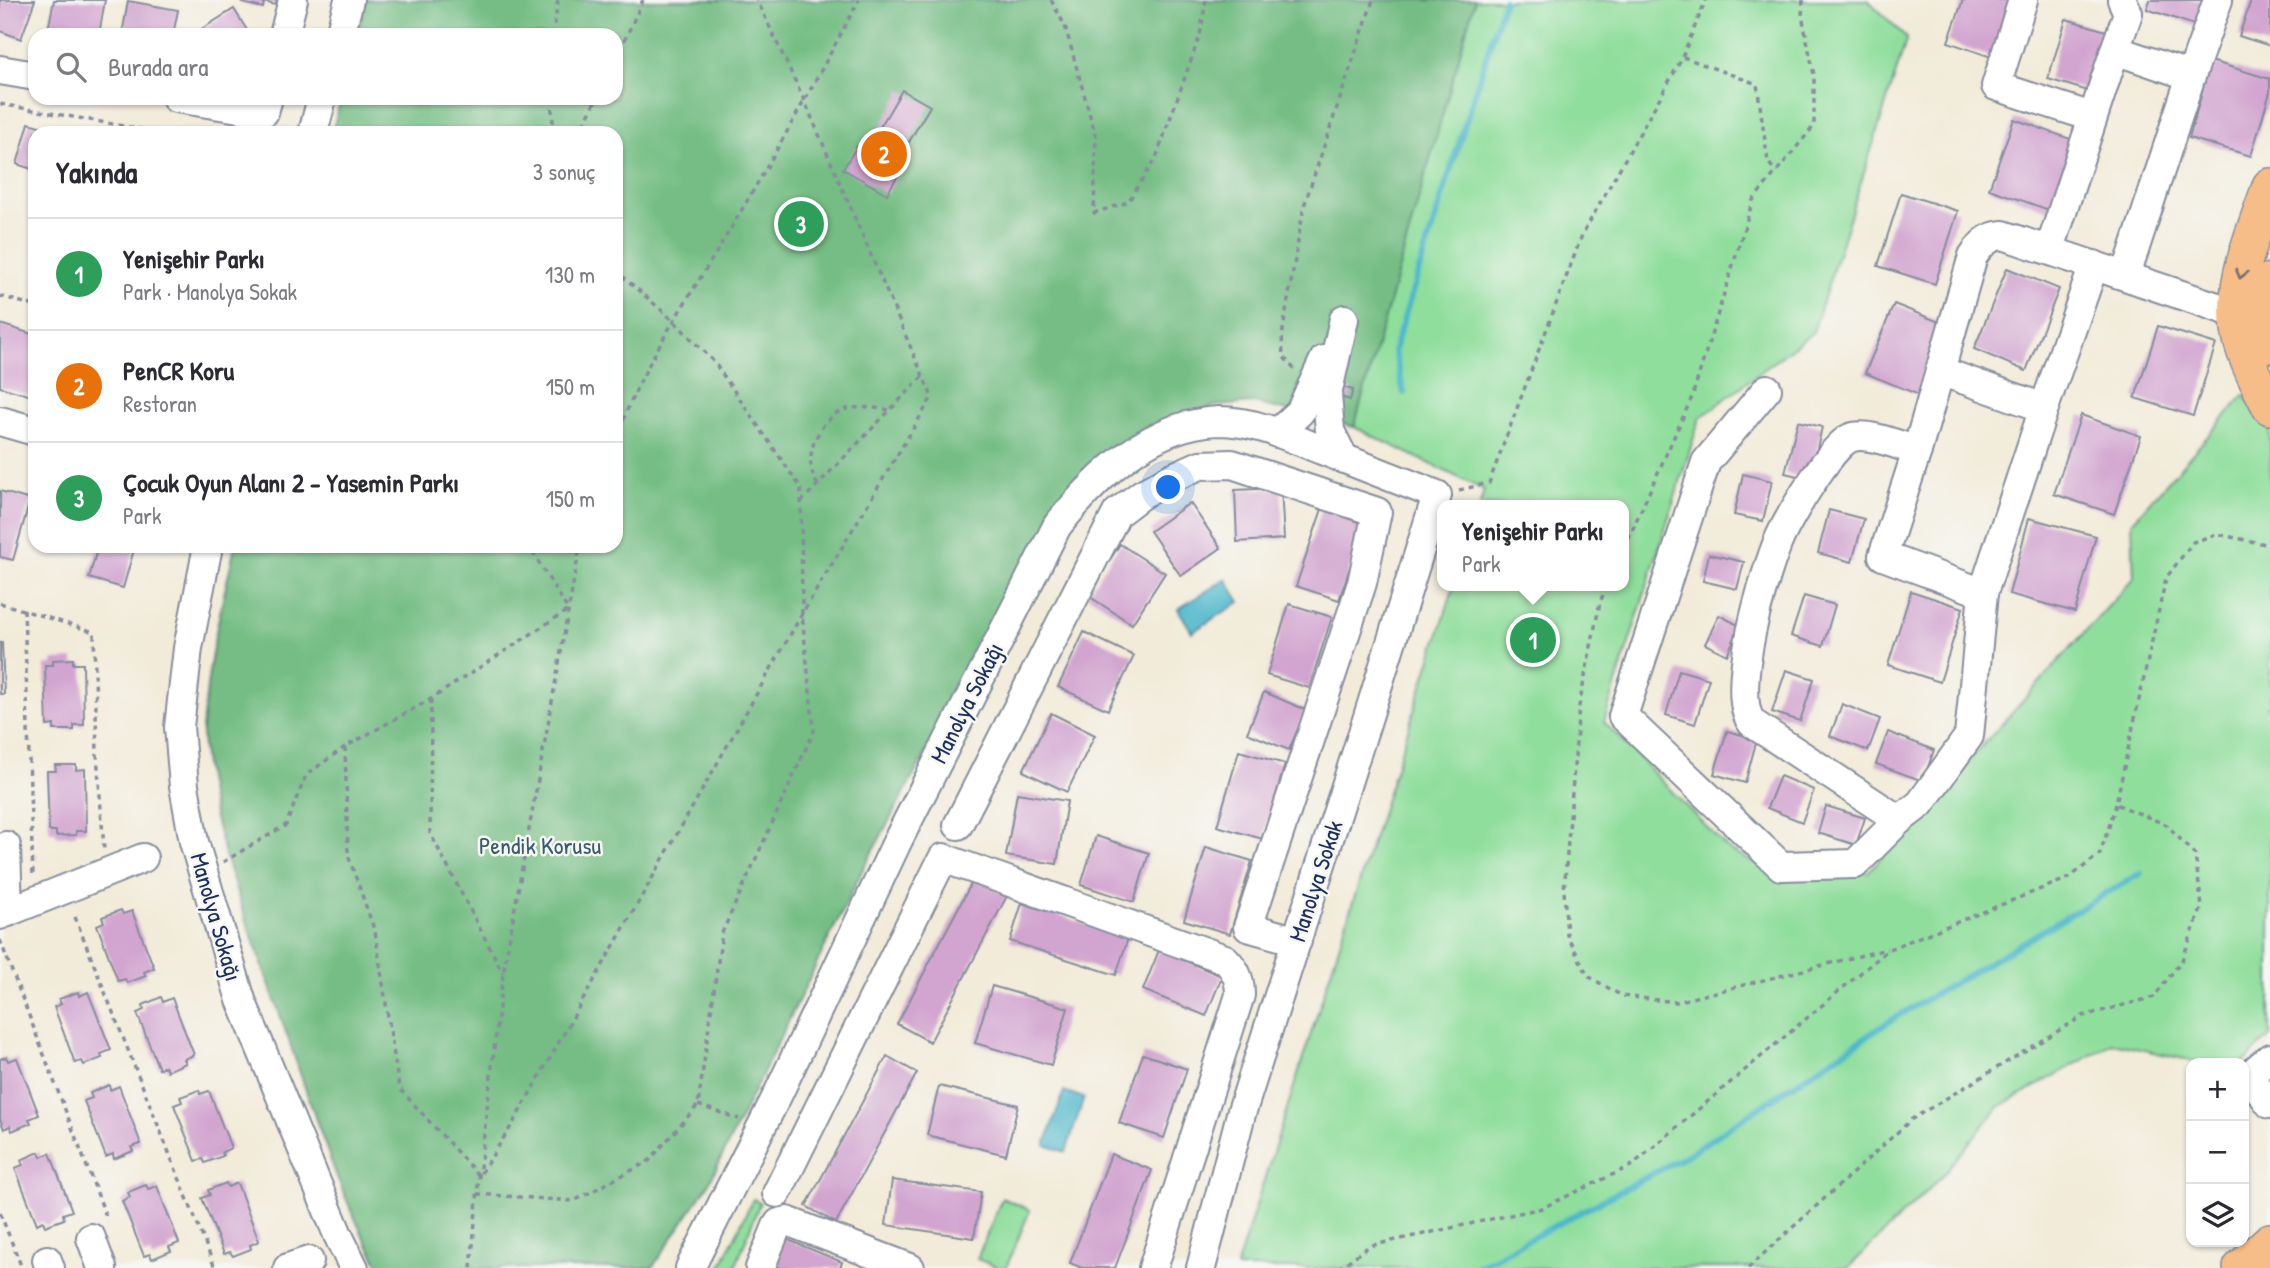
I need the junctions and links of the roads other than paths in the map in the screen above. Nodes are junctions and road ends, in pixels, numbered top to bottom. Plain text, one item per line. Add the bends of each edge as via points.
1 (293, 0) edge
2 (349, 0) edge
3 (2022, 0) edge
4 (2122, 0) edge
5 (2218, 0) edge
6 (286, 28) edge
7 (342, 28) edge
8 (2115, 50) junction
9 (0, 70) edge
10 (28, 75) edge
11 (2191, 76) junction
12 (220, 105) edge
13 (266, 105) edge
14 (320, 105) edge
15 (2092, 117) junction
16 (315, 126) edge
17 (2270, 186) edge
18 (2050, 249) junction
19 (2094, 265) junction
20 (2126, 275) junction
21 (2261, 314) edge
22 (1940, 371) junction
23 (1767, 389) dead end
24 (2270, 407) edge
25 (2044, 408) junction
26 (0, 421) edge
27 (28, 429) edge
28 (1277, 433) junction
29 (1917, 451) junction
30 (1344, 459) junction
31 (1437, 495) joint
32 (207, 553) edge
33 (1983, 593) junction
34 (1899, 820) junction
35 (958, 825) dead end
36 (6, 846) dead end
37 (143, 858) dead end
38 (4, 914) edge
39 (1297, 941) junction
40 (2270, 1058) edge
41 (2270, 1104) edge
42 (777, 1193) dead end
43 (99, 1228) road end
44 (2270, 1241) edge
45 (902, 1267) edge
46 (102, 1268) edge
47 (354, 1268) edge
48 (690, 1268) edge
49 (760, 1268) edge
50 (1153, 1268) edge
51 (1201, 1268) edge
52 (2241, 1268) edge

1 - 6 street
2 - 7 street
3 - 15 street via 1996,86
4 - 8 street via 2128,13
5 - 11 street
8 - 11 street
8 - 15 street
9 - 10 street
11 - 20 street
12 - 13 street via 264,112
14 - 16 street
15 - 18 street
17 -> 21 main road via 2237,289
18 - 19 street
18 - 22 street via 2003,235 1986,239 1973,256
19 - 20 street
19 - 25 street
20 - 21 street
21 - 24 main road via 2242,343
22 - 25 street
22 - 29 street
23 - 34 street via 1706,462 1623,716 1781,866 1855,864
25 - 33 street
26 - 27 street
28 - 30 street, Manolya Sokağı
28 - 30 street via 1300,412 1344,319 1327,395 1330,431
28 - 48 street, Manolya Sokağı via 1220,421 1187,425 1145,443 1086,490 1057,526
29 - 33 street via 1883,556
29 - 34 street via 1857,435 1830,457 1779,539 1744,671 1744,706 1752,723
30 - 31 street, Manolya Sokağı
31 - 39 street, Manolya Sokak
32 - 47 street, Manolya Sokağı via 179,727 194,842 241,1000
33 - 34 street via 1969,736 1920,804
35 - 39 street via 1117,513 1142,494 1200,465 1232,464 1377,512 1362,583 1248,927
36 - 38 street
37 - 38 street
39 - 51 street, Manolya Sokak via 1241,1114
40 - 41 street via 2249,1076
42 - 50 street via 943,858 1225,959 1234,967 1240,995
43 - 46 street
44 - 52 main road
45 - 49 street via 783,1221

